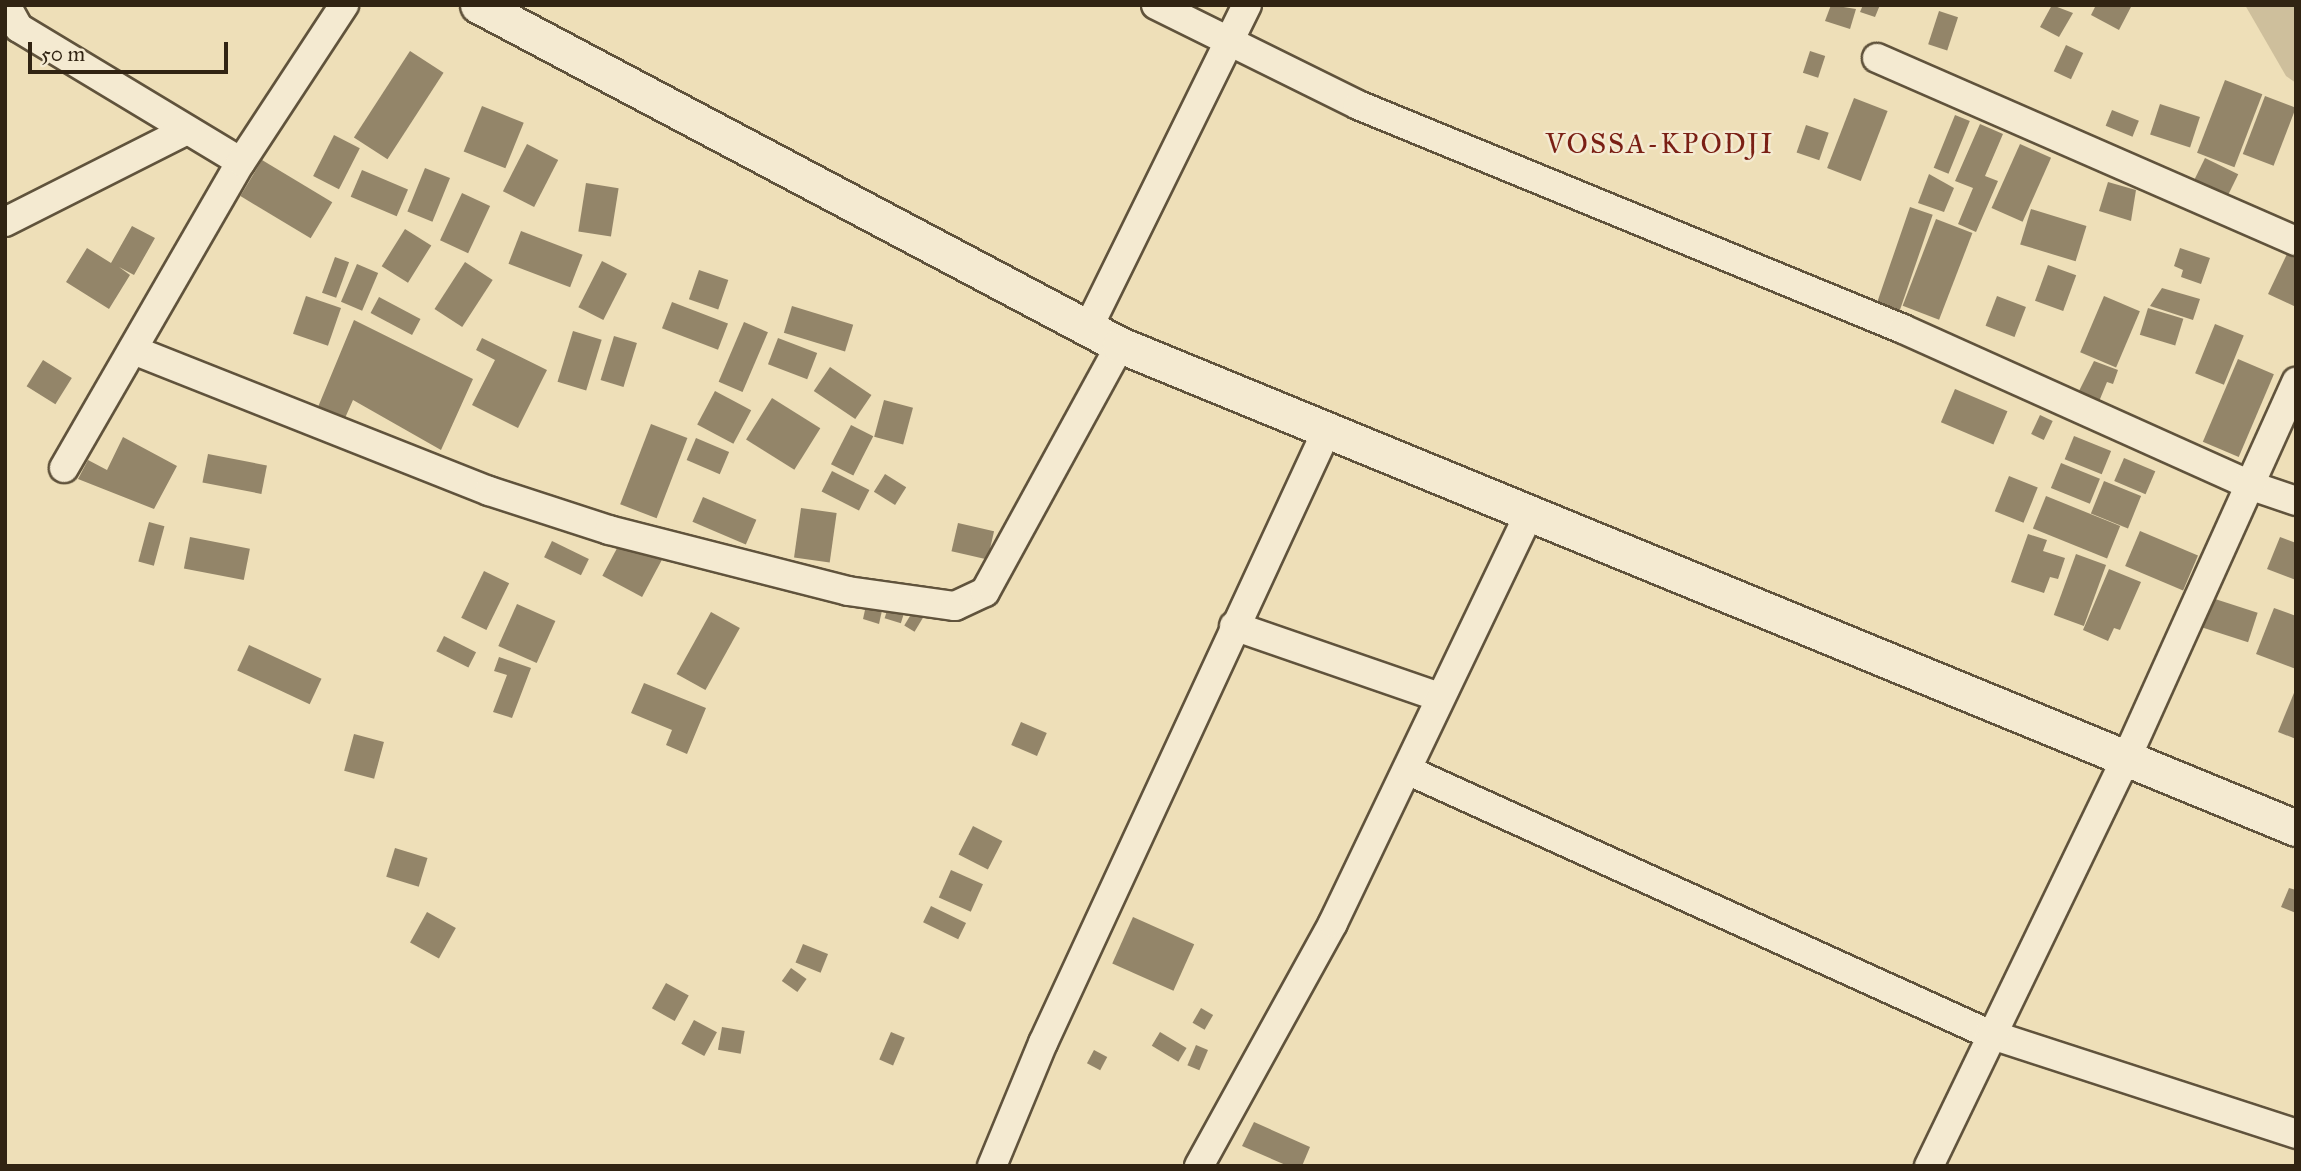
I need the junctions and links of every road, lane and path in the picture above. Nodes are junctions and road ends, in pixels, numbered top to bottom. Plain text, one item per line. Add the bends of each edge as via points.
1 (6, 5) edge
2 (344, 5) edge
3 (478, 5) edge
4 (1156, 5) edge
5 (1247, 5) edge
6 (1230, 42) junction
7 (1877, 58) dead end
8 (187, 130) junction
9 (241, 162) junction
10 (5, 222) edge
11 (2296, 241) edge
12 (1088, 328) junction
13 (1119, 345) junction
14 (133, 350) junction
15 (2296, 382) edge
16 (1327, 430) junction
17 (64, 468) dead end
18 (2252, 486) junction
19 (2296, 501) edge
20 (1529, 513) junction
21 (1234, 626) junction
22 (1440, 696) junction
23 (2126, 759) junction
24 (1406, 771) junction
25 (2296, 828) edge
26 (1989, 1034) junction
27 (2296, 1134) edge
28 (992, 1166) edge
29 (1199, 1166) edge
30 (1929, 1166) edge

1 - 8 street via 19,28
2 - 9 street
3 - 12 street
4 - 6 street
5 - 6 street
6 - 12 street
6 - 18 street via 1358,105 1903,329
7 - 11 street
8 - 9 street
8 - 10 street
9 - 14 street
12 - 13 street
13 - 14 street via 985,592 955,606 848,591 609,530 489,491
13 - 16 street
14 - 17 street
15 - 18 street
16 - 20 street
16 - 21 street
18 - 19 street
18 - 23 street
20 - 22 street
20 - 23 street
21 - 22 street
21 - 28 street
22 - 24 street
23 - 25 street
23 - 26 street
24 - 26 street
24 - 29 street via 1332,923
26 - 27 street
26 - 30 street

